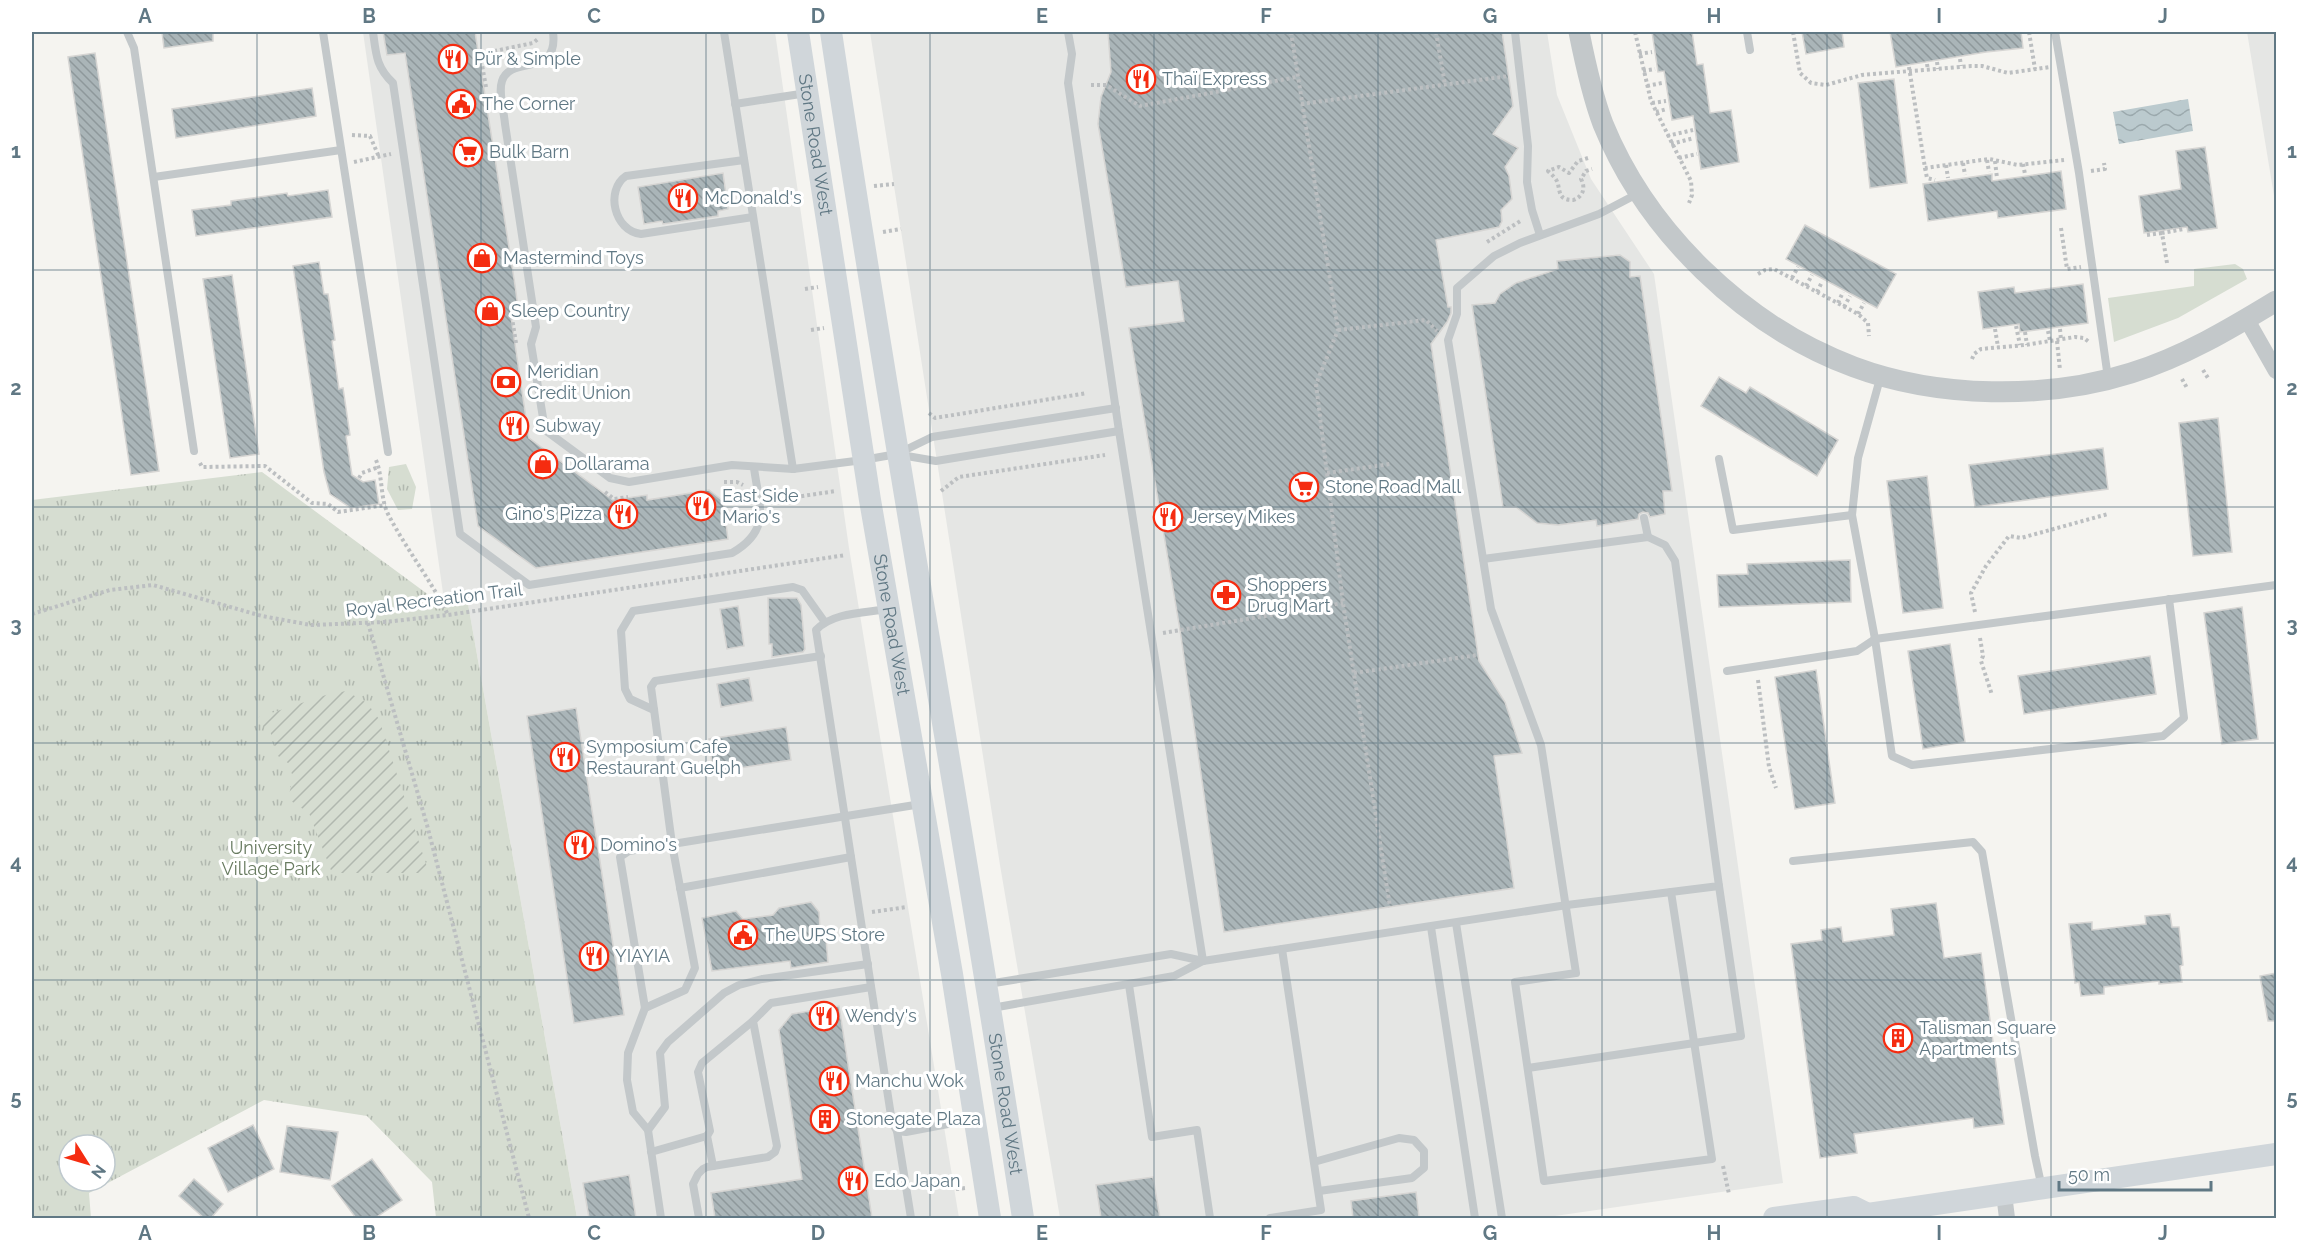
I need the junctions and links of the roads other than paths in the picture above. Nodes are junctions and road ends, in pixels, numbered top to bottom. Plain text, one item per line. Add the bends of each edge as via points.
1 (127, 32) edge
2 (323, 32) edge
3 (373, 32) edge
4 (552, 32) edge
5 (724, 32) edge
6 (798, 32) edge
7 (831, 32) edge
8 (1068, 32) edge
9 (1515, 32) edge
10 (1579, 32) edge
11 (1747, 32) edge
12 (2055, 32) edge
13 (1750, 50) dead end
14 (807, 93) junction
15 (735, 104) junction
16 (844, 121) junction
17 (341, 150) junction
18 (744, 160) junction
19 (154, 177) junction
20 (1640, 193) junction
21 (753, 217) junction
22 (1540, 235) junction
23 (2277, 301) edge
24 (2247, 320) junction
25 (2277, 371) edge
26 (1881, 375) junction
27 (2108, 379) junction
28 (1116, 408) junction
29 (1119, 431) junction
30 (194, 451) road end
31 (388, 452) road end
32 (897, 454) junction
33 (1719, 459) dead end
34 (863, 460) junction
35 (754, 468) junction
36 (793, 469) junction
37 (1852, 515) junction
38 (1644, 518) dead end
39 (1648, 537) junction
40 (1483, 559) junction
41 (2277, 585) edge
42 (2169, 599) junction
43 (888, 609) junction
44 (824, 621) junction
45 (1875, 639) junction
46 (820, 656) junction
47 (1727, 671) dead end
48 (654, 710) junction
49 (923, 804) junction
50 (846, 816) junction
51 (672, 844) junction
52 (851, 857) junction
53 (1793, 861) dead end
54 (1719, 886) junction
55 (680, 888) junction
56 (1671, 892) junction
57 (1567, 905) junction
58 (1456, 923) junction
59 (1431, 927) junction
60 (1282, 949) junction
61 (1203, 961) junction
62 (868, 964) junction
63 (952, 974) junction
64 (987, 984) junction
65 (1129, 985) junction
66 (872, 987) junction
67 (645, 1008) junction
68 (991, 1008) junction
69 (753, 1021) junction
70 (1694, 1043) junction
71 (1528, 1068) junction
72 (975, 1119) junction
73 (648, 1130) junction
74 (897, 1131) junction
75 (707, 1136) junction
76 (651, 1152) junction
77 (2277, 1154) edge
78 (1314, 1162) junction
79 (713, 1166) junction
80 (2043, 1188) junction
81 (1318, 1191) junction
82 (2004, 1194) junction
83 (1865, 1216) edge
84 (661, 1218) edge
85 (699, 1218) edge
86 (911, 1218) edge
87 (990, 1218) edge
88 (1023, 1218) edge
89 (1210, 1218) edge
90 (1270, 1218) edge
91 (1475, 1218) edge
92 (1502, 1218) edge
93 (1774, 1218) edge
94 (2007, 1218) edge

1 - 19 lane via 134,48
2 - 17 lane
3 - 35 lane via 377,63 393,83 460,534 529,585 732,553 744,546 759,526
4 - 35 lane via 554,41 545,60 508,72 502,81 501,95 536,327 531,344 545,430 617,481 732,465
5 - 15 lane
6 - 14 main road, Stone Road West
7 - 16 main road, Stone Road West
8 - 28 lane via 1072,54 1068,83
9 - 22 lane via 1528,146 1527,182
10 - 20 street via 1603,123
11 - 13 lane
12 - 27 lane
14 - 15 lane
14 - 16 main road
14 - 34 main road, Stone Road West
15 - 18 lane
16 - 32 main road, Stone Road West
17 - 19 lane
17 - 31 lane
18 - 21 lane
18 - 21 lane via 626,176 616,188 618,219 624,228 641,234
19 - 30 lane
20 - 22 lane via 1599,214
20 - 26 street via 1680,246 1747,306 1797,340
21 - 36 lane
22 - 40 lane via 1494,255 1457,288 1457,314 1448,340
23 - 24 street
24 - 25 street
24 - 27 street via 2181,354
26 - 27 street via 1975,391 2063,388
26 - 37 lane via 1858,458
28 - 29 lane
28 - 32 lane via 932,437
29 - 32 lane via 936,461
29 - 61 lane
32 - 34 lane
32 - 64 main road, Stone Road West
33 - 37 lane via 1733,530
34 - 36 lane
34 - 43 main road, Stone Road West
35 - 36 lane
37 - 45 lane
38 - 39 lane
39 - 40 lane
39 - 54 lane via 1665,544 1675,561
40 - 57 lane via 1491,609 1541,745
41 - 42 lane
42 - 45 lane
42 - 45 lane via 2184,718 2163,736 1912,765 1892,756
43 - 44 lane
43 - 49 main road, Stone Road West
44 - 46 lane via 816,630
44 - 48 lane via 802,590 794,587 633,611 621,631 625,689 630,699
45 - 47 lane via 1857,651
46 - 48 lane via 655,681 651,687
46 - 50 lane
48 - 51 lane
49 - 50 lane
49 - 63 main road, Stone Road West
50 - 51 lane
50 - 52 lane
51 - 55 lane
51 - 67 lane via 624,852 620,857
52 - 55 lane
52 - 62 lane
53 - 80 lane via 1974,842 1982,852
54 - 56 lane
54 - 70 lane via 1741,1036
55 - 67 lane via 695,968 685,990
56 - 57 lane
56 - 70 lane
57 - 58 lane
57 - 71 lane via 1576,973 1515,981
58 - 59 lane
58 - 92 lane
59 - 60 lane
59 - 91 lane
60 - 61 lane
60 - 78 lane
61 - 64 lane via 1171,954
61 - 65 lane via 1174,976
62 - 66 lane
62 - 73 lane via 762,979 724,993 660,1053 664,1107
63 - 68 main road via 971,995
63 - 72 main road, Stone Road West
64 - 68 main road, Stone Road West
65 - 68 lane
65 - 89 lane via 1152,1137 1197,1130
66 - 69 lane via 771,1003
66 - 74 lane via 892,1122
67 - 73 lane via 628,1053 627,1080 633,1112
68 - 88 main road, Stone Road West
69 - 75 lane via 699,1068 710,1131
69 - 79 lane via 777,1146 768,1158
70 - 71 lane
70 - 71 lane via 1712,1159 1544,1181
72 - 74 lane
72 - 87 main road, Stone Road West
73 - 76 lane
74 - 86 lane
75 - 76 lane
75 - 79 lane
76 - 84 lane
77 - 80 main road
78 - 81 lane
78 - 81 lane via 1399,1138 1414,1140 1424,1151 1424,1168 1412,1178
79 - 85 lane via 698,1174 693,1184
80 - 82 main road
81 - 90 lane via 1322,1210
82 - 83 main road
82 - 94 street
83 - 93 main road via 1854,1207

